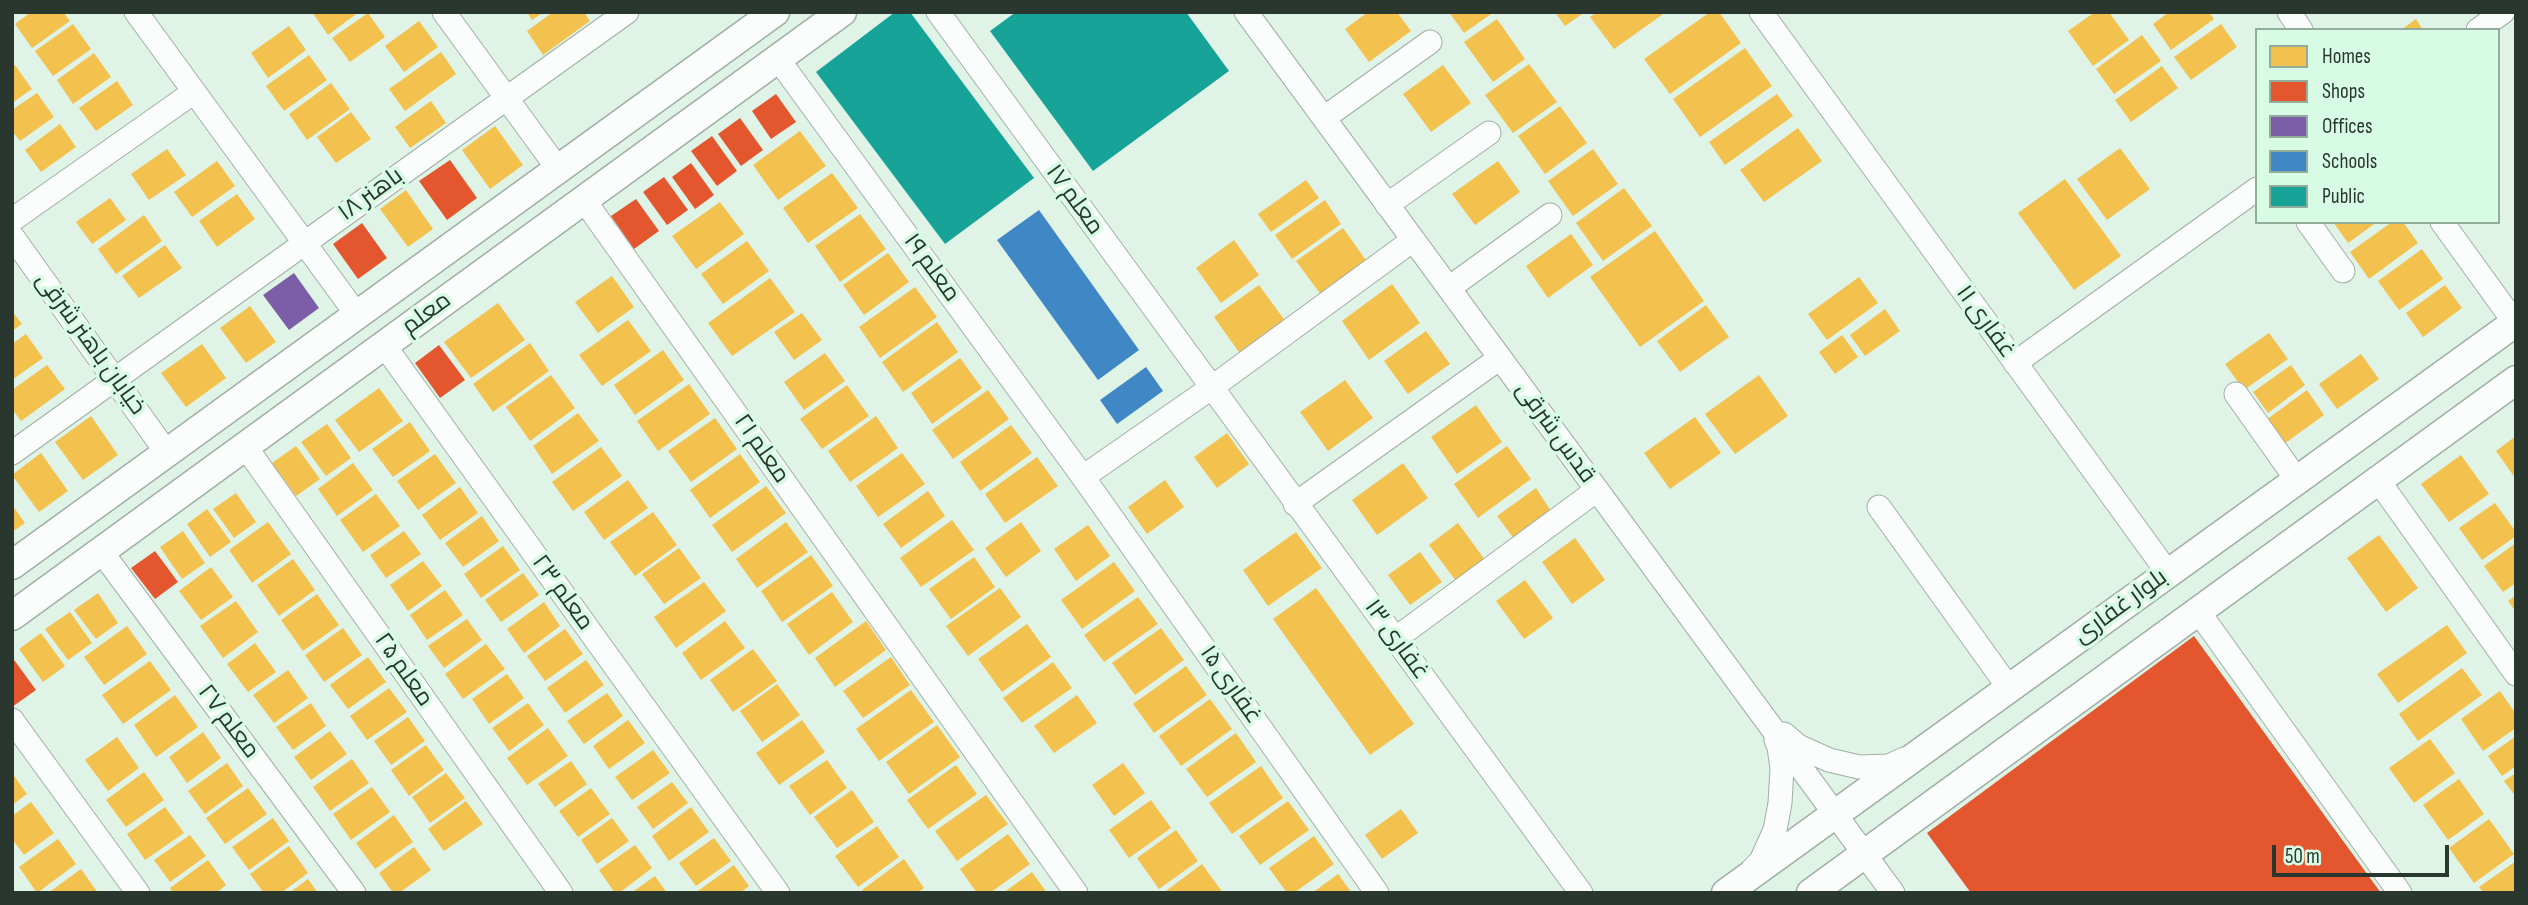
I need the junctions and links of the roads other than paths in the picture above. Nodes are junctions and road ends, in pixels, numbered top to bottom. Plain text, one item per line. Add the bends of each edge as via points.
1 (136, 12) edge
2 (443, 12) edge
3 (627, 12) edge
4 (842, 12) edge
5 (938, 12) edge
6 (1246, 12) edge
7 (1761, 12) edge
8 (2289, 12) edge
9 (2502, 12) edge
10 (758, 17) edge
11 (2300, 28) edge
12 (2481, 28) edge
13 (1430, 42) dead end
14 (778, 58) junction
15 (194, 92) junction
16 (506, 98) junction
17 (1324, 118) junction
18 (1489, 133) dead end
19 (558, 169) junction
20 (2255, 190) edge
21 (584, 200) junction
22 (1387, 205) junction
23 (1550, 215) dead end
24 (12, 220) edge
25 (2309, 224) edge
26 (2443, 224) edge
27 (12, 236) edge
28 (1413, 240) junction
29 (304, 243) junction
30 (2343, 271) dead end
31 (1449, 288) junction
32 (357, 315) junction
33 (2515, 322) edge
34 (384, 345) junction
35 (1500, 358) junction
36 (2015, 363) junction
37 (115, 379) junction
38 (2516, 380) edge
39 (1211, 388) junction
40 (2236, 394) dead end
41 (245, 446) junction
42 (12, 453) edge
43 (167, 453) junction
44 (1083, 477) junction
45 (2297, 480) junction
46 (2378, 480) junction
47 (1597, 490) junction
48 (1295, 504) junction
49 (1879, 507) dead end
50 (101, 551) junction
51 (12, 565) edge
52 (2168, 573) junction
53 (2198, 611) junction
54 (12, 616) edge
55 (1395, 639) junction
56 (2516, 674) edge
57 (2009, 688) junction
58 (1765, 718) junction
59 (12, 720) edge
60 (1920, 753) junction
61 (1836, 813) junction
62 (1865, 853) junction
63 (1730, 890) edge
64 (138, 893) edge
65 (354, 893) edge
66 (561, 893) edge
67 (778, 893) edge
68 (1076, 893) edge
69 (1377, 893) edge
70 (1581, 893) edge
71 (1811, 893) edge
72 (1893, 893) edge
73 (2400, 893) edge

1 - 15 street
2 - 16 street
3 - 16 street, باهنر ۱۸
4 - 14 main road, معلم
5 - 39 street, معلم ۱۷
6 - 17 street, قدس شرقی
7 - 36 street, غفاری ۱۱
8 - 11 street
9 - 12 street
10 - 19 main road, معلم
13 - 17 street
14 - 21 main road, معلم
14 - 44 street, معلم ۱۹
15 - 24 street
15 - 29 street
16 - 19 street
16 - 29 street, باهنر ۱۸
17 - 22 street, قدس شرقی
18 - 22 street
19 - 32 main road, معلم
20 - 36 street
21 - 34 main road, معلم
21 - 68 street, معلم ۲۱
22 - 28 street, قدس شرقی
23 - 31 street
25 - 30 street
26 - 33 street
27 - 37 street, خیابان باهنر شرقی
28 - 31 street, قدس شرقی
28 - 39 street
29 - 32 street
29 - 37 street, باهنر ۱۸
31 - 35 street, قدس شرقی
32 - 43 main road, معلم
33 - 45 main road, بلوار غفاری
34 - 41 main road, معلم
34 - 67 street, معلم ۲۳
35 - 47 street, قدس شرقی
35 - 48 street
36 - 52 street, غفاری ۱۱
37 - 42 street, باهنر ۱۸
37 - 43 street, خیابان باهنر شرقی
38 - 46 main road, بلوار غفاری
39 - 44 street
39 - 48 street, غفاری ۱۳
40 - 45 street
41 - 50 main road, معلم
41 - 66 street, معلم ۲۵
43 - 51 main road, معلم
44 - 69 street, غفاری ۱۵
45 - 52 main road, بلوار غفاری
46 - 53 main road, بلوار غفاری
46 - 56 street
47 - 55 street
47 - 58 street, قدس شرقی
48 - 55 street, غفاری ۱۳
49 - 57 street
50 - 54 main road, معلم
50 - 65 street, معلم ۲۷
52 - 57 main road, بلوار غفاری
53 - 62 main road, بلوار غفاری
53 - 73 street
55 - 70 street, غفاری ۱۳
57 - 60 main road, بلوار غفاری
58 - 60 street via 1798,746 1829,761 1889,766
58 - 61 street, قدس شرقی
58 - 63 street via 1779,747 1782,768 1775,830 1761,861
59 - 64 street
60 - 61 main road, بلوار غفاری
61 - 62 street, قدس شرقی
61 - 63 main road, بلوار غفاری
62 - 71 main road, بلوار غفاری
62 - 72 street, قدس شرقی

